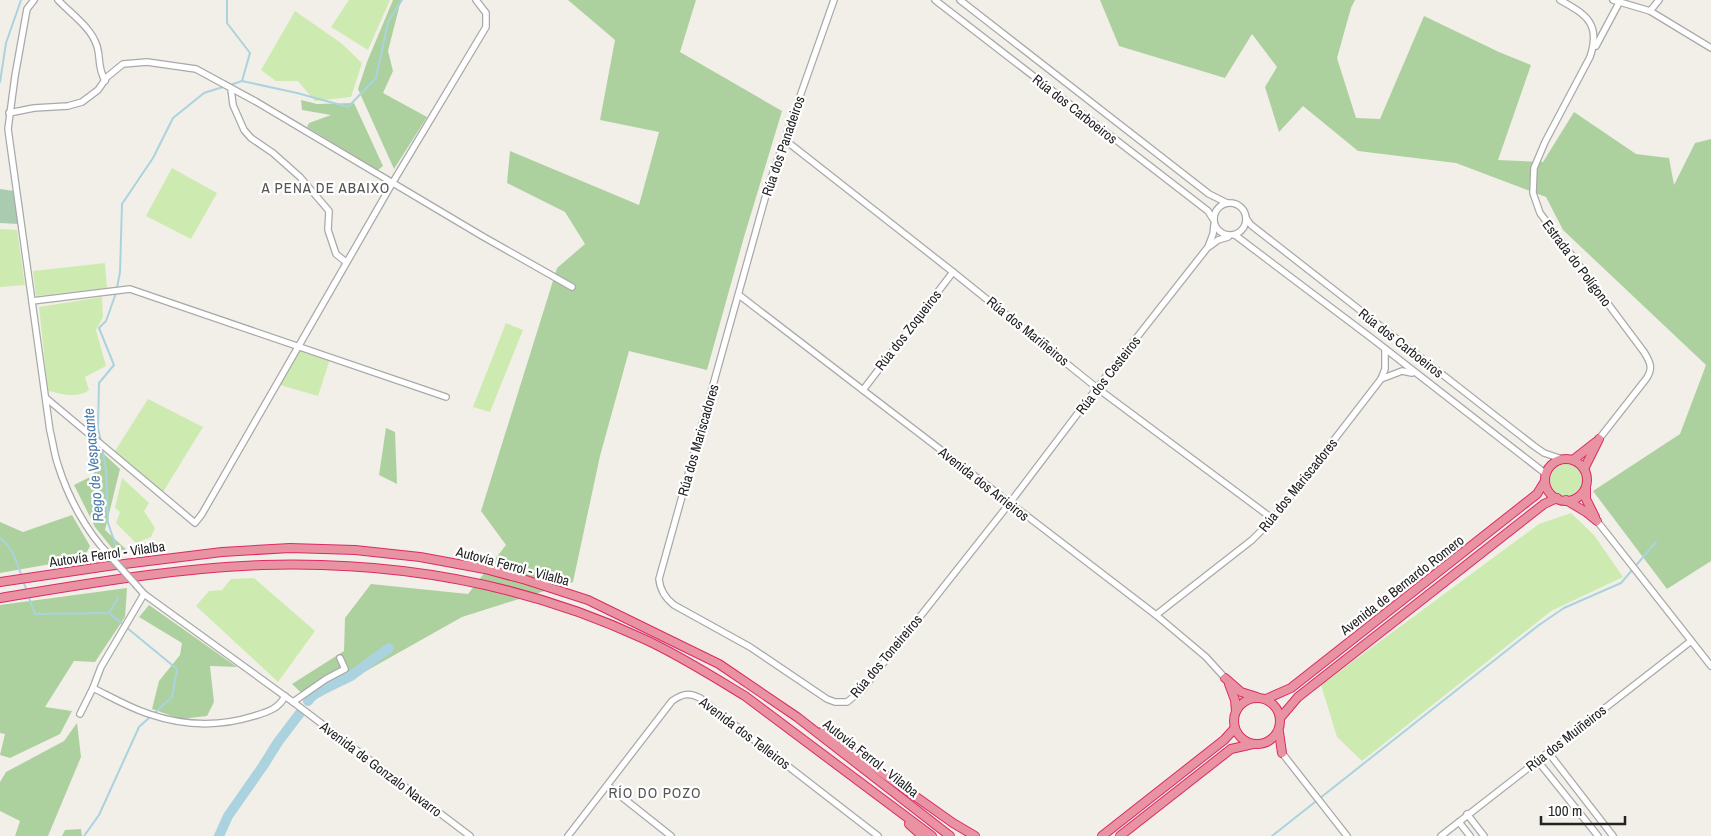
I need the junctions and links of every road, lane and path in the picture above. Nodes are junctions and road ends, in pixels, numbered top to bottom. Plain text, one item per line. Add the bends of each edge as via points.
1 (34, 0) edge
2 (58, 0) edge
3 (476, 0) edge
4 (834, 0) edge
5 (935, 0) edge
6 (960, 0) edge
7 (1560, 0) edge
8 (1659, 0) edge
9 (1616, 1) edge
10 (1650, 11) junction
11 (1594, 32) junction
12 (1603, 32) junction
13 (1711, 48) edge
14 (1590, 57) junction
15 (105, 81) junction
16 (228, 87) junction
17 (9, 113) junction
18 (8, 129) junction
19 (0, 131) edge
20 (785, 140) junction
21 (393, 182) junction
22 (1227, 203) junction
23 (1246, 218) junction
24 (1214, 222) junction
25 (1233, 235) junction
26 (1208, 247) junction
27 (346, 262) junction
28 (953, 272) junction
29 (572, 286) dead end
30 (739, 295) junction
31 (32, 301) junction
32 (299, 346) junction
33 (1386, 349) junction
34 (1416, 374) junction
35 (1381, 380) junction
36 (1097, 388) junction
37 (863, 390) junction
38 (446, 397) dead end
39 (46, 398) junction
40 (1599, 439) junction
41 (1562, 459) junction
42 (1574, 460) junction
43 (1584, 469) junction
44 (1546, 478) junction
45 (1586, 486) junction
46 (1557, 498) junction
47 (1566, 500) junction
48 (1010, 504) junction
49 (1273, 520) junction
50 (1597, 521) junction
51 (0, 582) edge
52 (660, 586) joint
53 (144, 594) junction
54 (0, 598) edge
55 (1156, 615) junction
56 (1691, 641) junction
57 (340, 658) dead end
58 (719, 664) junction
59 (1711, 666) edge
60 (1225, 678) junction
61 (93, 688) junction
62 (285, 696) junction
63 (1263, 698) junction
64 (293, 702) junction
65 (1236, 711) junction
66 (80, 714) dead end
67 (1281, 717) junction
68 (1235, 728) junction
69 (1278, 732) junction
70 (1253, 744) junction
71 (1263, 744) junction
72 (1548, 752) junction
73 (1282, 753) junction
74 (1537, 760) junction
75 (1560, 767) junction
76 (1546, 771) junction
77 (864, 784) junction
78 (608, 786) junction
79 (1468, 814) junction
80 (1458, 822) junction
81 (1478, 828) junction
82 (1469, 835) edge
83 (470, 836) edge
84 (568, 836) edge
85 (671, 836) edge
86 (878, 836) edge
87 (922, 836) edge
88 (932, 836) edge
89 (950, 836) edge
90 (975, 836) edge
91 (1102, 836) edge
92 (1120, 836) edge
93 (1347, 836) edge
94 (1441, 836) edge
95 (1484, 836) edge
96 (1598, 836) edge
97 (1613, 836) edge

1 - 17 street, Avenida de Gonzalo Navarro via 27,9
2 - 15 street via 86,28 97,46 100,71
3 - 21 street via 486,13 486,27
4 - 20 street, Rúa dos Panadeiros
5 - 24 street, Rúa dos Carboeiros via 1208,211
6 - 22 street, Rúa dos Carboeiros via 1209,194
7 - 11 street via 1579,10 1593,26
8 - 10 street
9 - 10 street
9 - 12 street
10 - 13 street
11 - 12 street
11 - 14 street, Estrada do Polígono
12 - 14 street
14 - 40 street, Estrada do Polígono via 1545,142 1534,168 1532,193 1540,213 1644,352 1651,366 1646,380
15 - 16 street via 122,64 147,62 196,69
15 - 17 street via 82,102
16 - 21 street
16 - 27 street via 244,130 300,176 329,211 328,230 336,254
17 - 18 street, Avenida de Gonzalo Navarro
18 - 19 street
18 - 31 street, Avenida de Gonzalo Navarro
20 - 28 street, Rúa dos Mariñeiros
20 - 30 street, Rúa dos Panadeiros via 769,184
21 - 27 street
21 - 29 street
22 - 23 street, Rúa dos Carboeiros via 1240,207
22 - 24 street via 1216,210
23 - 25 street via 1241,232
23 - 41 street, Rúa dos Carboeiros via 1534,446
24 - 25 street, Rúa dos Carboeiros via 1222,234
24 - 26 street, Rúa dos Cesteiros
25 - 26 street, Rúa dos Cesteiros
25 - 33 street, Rúa dos Carboeiros
26 - 36 street, Rúa dos Cesteiros
27 - 32 street
28 - 36 street, Rúa dos Mariñeiros
28 - 37 street, Rúa dos Zoqueiros
30 - 37 street, Avenida dos Arrieiros
30 - 52 street, Rúa dos Mariscadores via 662,564
31 - 32 street via 130,289
31 - 39 street, Avenida de Gonzalo Navarro
32 - 38 street
32 - 39 street via 195,522
33 - 34 street, Rúa dos Carboeiros
33 - 35 street, Rúa dos Mariscadores via 1386,369
34 - 35 street via 1402,371
34 - 44 street, Rúa dos Carboeiros
35 - 49 street, Rúa dos Mariscadores
36 - 48 street, Rúa dos Cesteiros
36 - 49 street, Rúa dos Mariñeiros
37 - 48 street, Avenida dos Arrieiros
39 - 53 street, Avenida de Gonzalo Navarro, bridge via 57,464 72,500 97,543
40 - 42 highway
40 - 43 highway
41 - 42 highway
41 - 44 highway via 1552,464
42 - 43 highway
43 - 45 highway
44 - 46 highway via 1551,494
44 - 63 highway, Avenida de Bernardo Romero via 1537,494 1291,688
45 - 47 highway via 1578,497
45 - 50 highway via 1586,499
46 - 47 highway
46 - 67 highway, Avenida de Bernardo Romero via 1544,504 1298,697
47 - 50 highway
48 - 52 street, Rúa dos Toneireiros via 862,690 848,702 827,699 750,647 674,605
48 - 55 street, Avenida dos Arrieiros
49 - 55 street, Rúa dos Mariscadores
50 - 56 street
51 - 58 highway, Autovía Ferrol - Vilalba via 244,550 355,550 420,557 484,569 588,600
53 - 61 street via 101,667
53 - 62 street, Avenida de Gonzalo Navarro
54 - 77 highway, Autovía Ferrol - Vilalba via 117,580 260,565 322,564 383,568 481,584 574,610 645,639 745,696
55 - 60 street, Avenida dos Arrieiros via 1206,657
56 - 59 street
56 - 72 street, Rúa dos Muiñeiros
57 - 64 street via 345,669
58 - 89 highway, Autovía Ferrol - Vilalba via 797,717
58 - 90 highway via 760,687
60 - 63 highway via 1241,692
60 - 65 highway via 1235,700
61 - 62 street via 147,714 188,724 247,718 278,707
61 - 66 street
62 - 64 street, Avenida de Gonzalo Navarro
63 - 65 highway via 1246,701
63 - 67 highway via 1276,706
64 - 83 street, Avenida de Gonzalo Navarro
65 - 68 highway
67 - 69 highway
68 - 70 highway via 1242,739
68 - 91 highway
69 - 71 highway
69 - 73 highway
70 - 71 highway
70 - 92 highway via 1231,749
71 - 73 highway
72 - 74 street, Rúa dos Muiñeiros
72 - 75 street
73 - 93 street
74 - 76 street
74 - 79 street, Rúa dos Muiñeiros
75 - 76 street via 1549,767
75 - 97 street
76 - 96 street
77 - 87 highway
77 - 88 highway, Autovía Ferrol - Vilalba
78 - 84 street, Avenida dos Telleiros
78 - 85 street
78 - 86 street, Avenida dos Telleiros via 672,701 680,695 692,694
79 - 80 street, Rúa dos Muiñeiros
79 - 81 street
80 - 82 street
80 - 94 street, Rúa dos Muiñeiros
81 - 82 street via 1471,829
81 - 95 street

